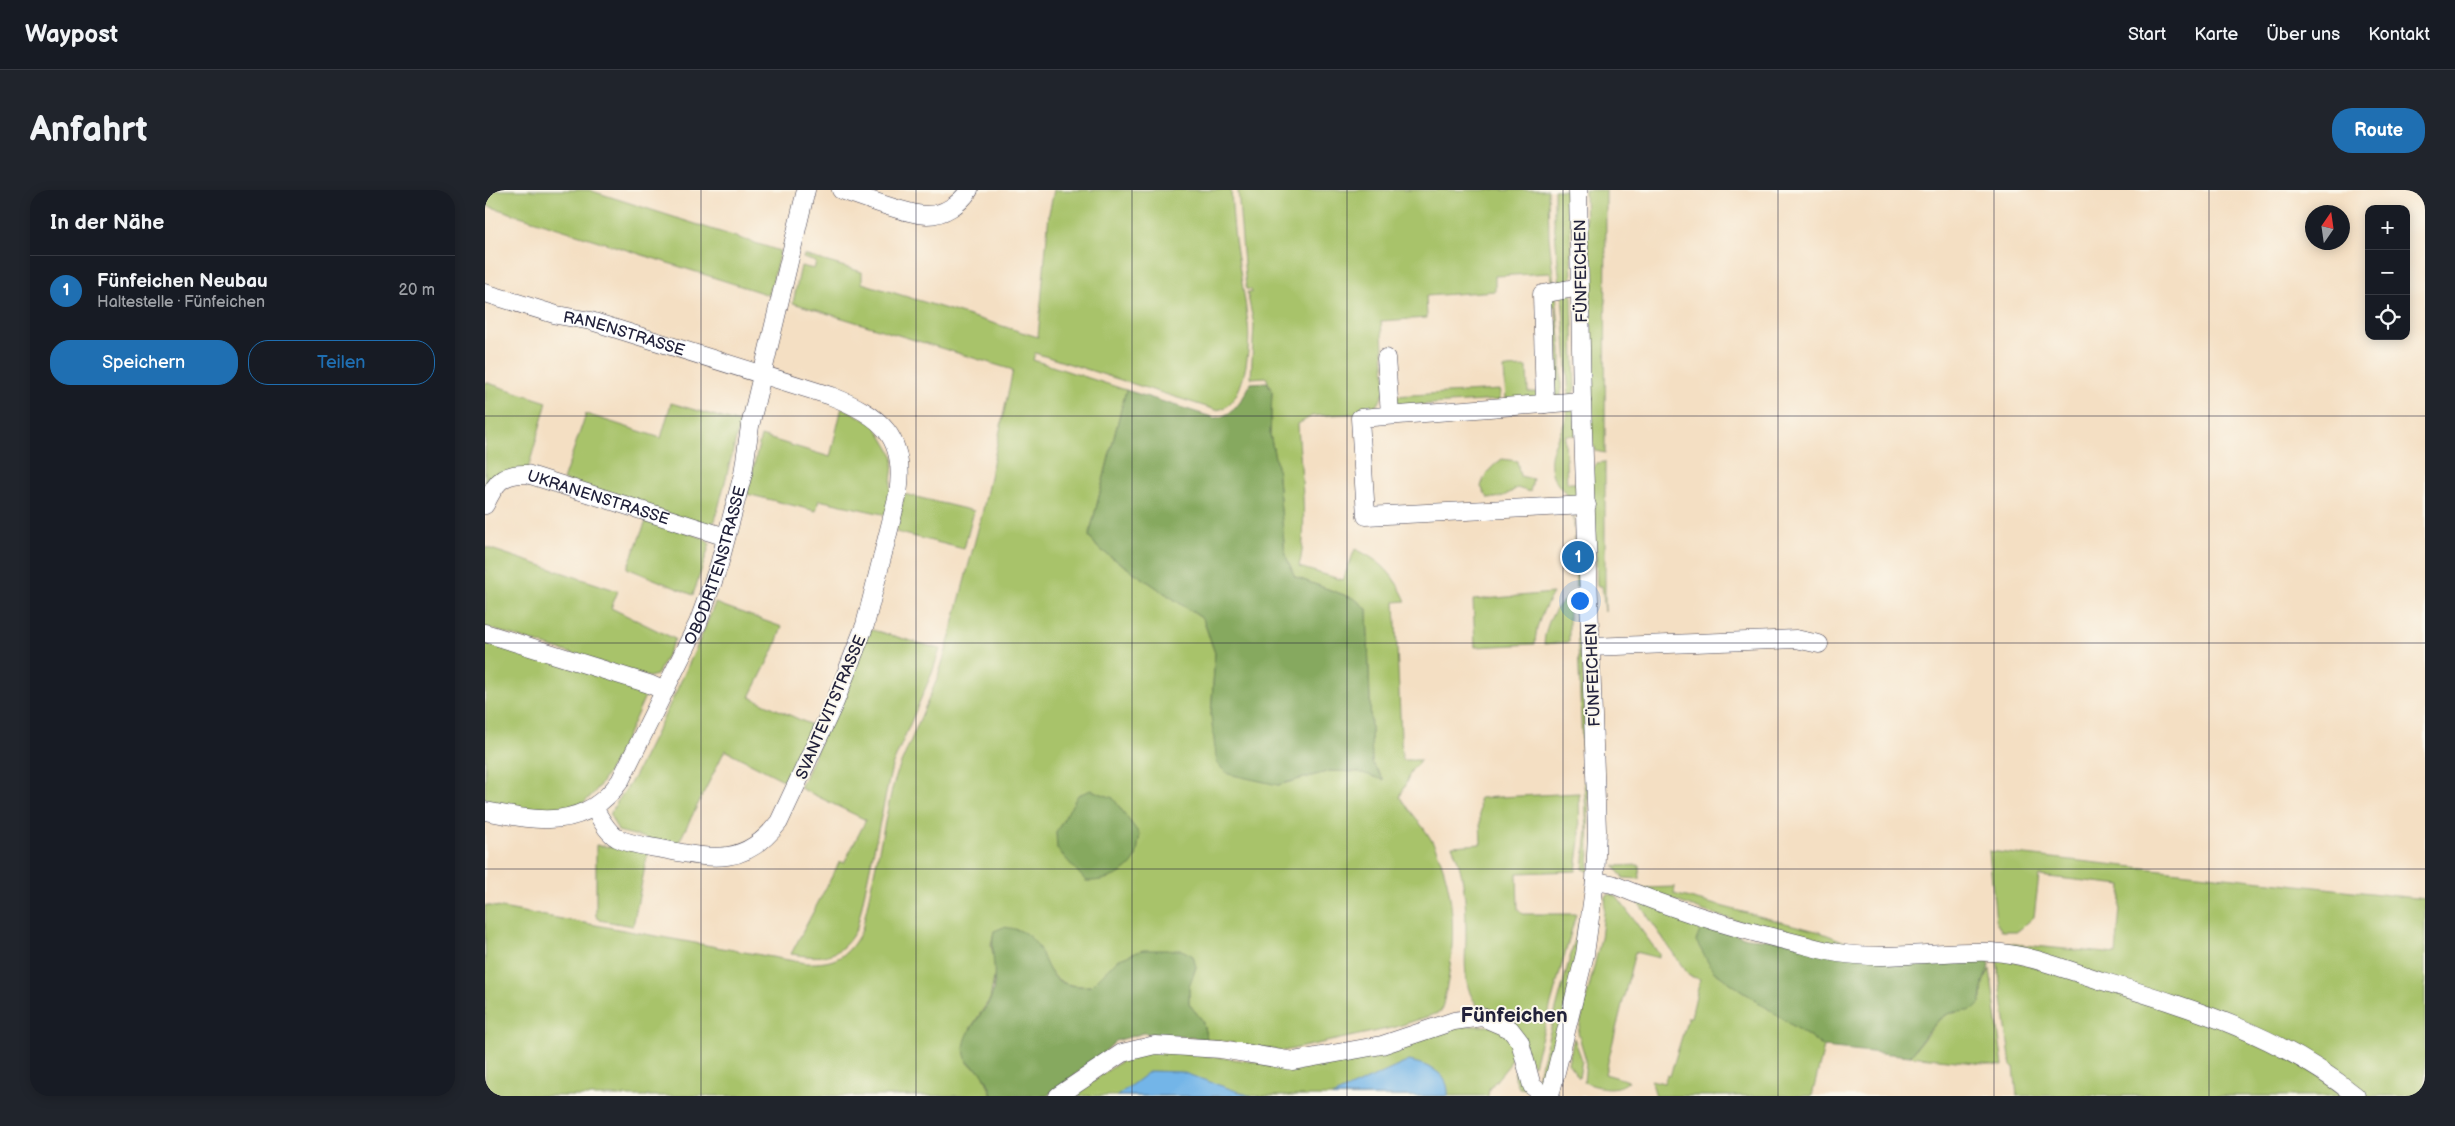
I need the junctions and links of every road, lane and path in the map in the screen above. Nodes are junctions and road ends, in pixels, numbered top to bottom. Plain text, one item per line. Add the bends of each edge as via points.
1 (806, 190) edge
2 (841, 190) edge
3 (969, 190) edge
4 (1578, 190) edge
5 (1580, 287) junction
6 (485, 293) edge
7 (1386, 358) dead end
8 (762, 374) junction
9 (1582, 401) junction
10 (1545, 404) junction
11 (1390, 414) junction
12 (485, 505) edge
13 (1587, 505) junction
14 (727, 537) junction
15 (485, 633) edge
16 (1819, 644) dead end
17 (1591, 647) junction
18 (665, 691) junction
19 (594, 808) junction
20 (485, 811) edge
21 (1595, 881) junction
22 (1058, 1096) edge
23 (1545, 1096) edge
24 (1550, 1096) edge
25 (2356, 1096) edge

1 - 8 street, OBODRITENSTRASSE
2 - 3 street via 928,216 949,209
4 - 5 street, FÜNFEICHEN
5 - 9 street, FÜNFEICHEN
5 - 10 street via 1542,294
6 - 8 street, RANENSTRASSE via 557,315 591,321
7 - 11 street
8 - 14 street, OBODRITENSTRASSE
8 - 19 street, SVANTEVITSTRASSE via 862,408 878,420 899,455 901,477 865,625 835,702 779,822 752,849 730,856 702,857 625,842 609,831
9 - 10 street
9 - 13 street, FÜNFEICHEN
10 - 11 street
11 - 13 street via 1360,418 1366,516
12 - 14 street, UKRANENSTRASSE via 501,480 515,474 527,474
13 - 17 street, FÜNFEICHEN
14 - 18 street, OBODRITENSTRASSE via 698,623
15 - 18 street
16 - 17 street via 1796,639
17 - 21 street, FÜNFEICHEN via 1597,830
18 - 19 street, OBODRITENSTRASSE via 621,781
19 - 20 street, OBODRITENSTRASSE via 561,820
21 - 24 street, FÜNFEICHEN via 1585,954
21 - 25 street via 1745,930 1837,953 1869,957 1992,952 2052,965 2237,1025 2315,1065
22 - 23 street via 1122,1053 1155,1046 1221,1049 1293,1061 1382,1045 1454,1021 1482,1017 1510,1029 1520,1042 1532,1086

